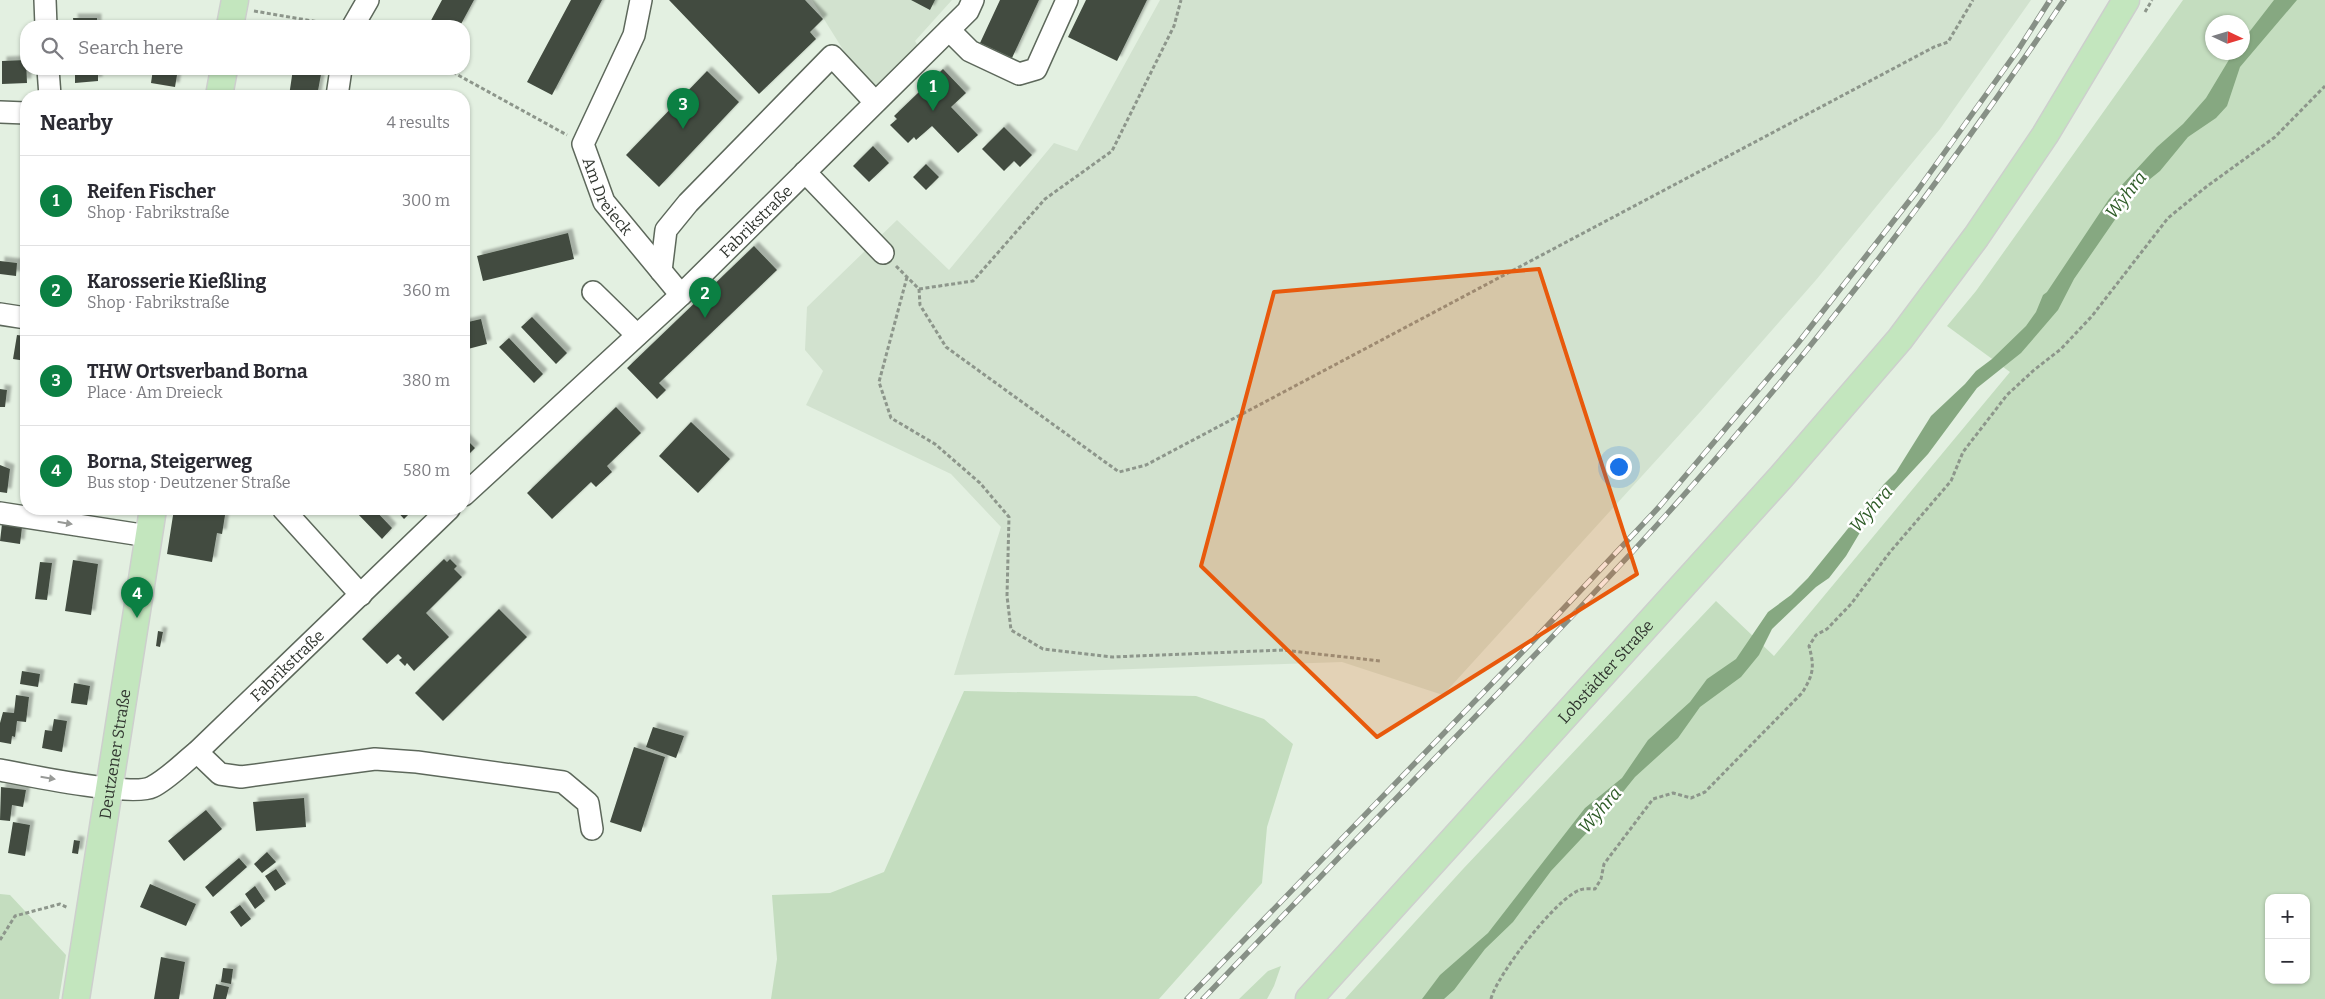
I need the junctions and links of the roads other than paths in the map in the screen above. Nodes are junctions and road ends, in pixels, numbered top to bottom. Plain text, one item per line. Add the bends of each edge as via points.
1 (45, 0) edge
2 (368, 0) edge
3 (641, 0) edge
4 (973, 0) edge
5 (1067, 0) edge
6 (2126, 0) edge
7 (46, 20) edge
8 (356, 20) edge
9 (949, 30) junction
10 (48, 75) edge
11 (223, 75) edge
12 (340, 75) edge
13 (50, 90) edge
14 (220, 90) edge
15 (338, 90) edge
16 (875, 102) junction
17 (0, 112) edge
18 (20, 113) edge
19 (805, 172) junction
20 (883, 253) road end
21 (661, 271) junction
22 (593, 292) dead end
23 (681, 295) junction
24 (0, 314) edge
25 (20, 317) edge
26 (637, 335) junction
27 (470, 489) edge
28 (0, 513) edge
29 (152, 515) edge
30 (288, 515) edge
31 (443, 515) edge
32 (148, 536) junction
33 (360, 595) junction
34 (197, 752) junction
35 (0, 770) edge
36 (110, 788) junction
37 (592, 830) dead end
38 (76, 999) edge
39 (1309, 999) edge

1 - 7 street
2 - 8 street
3 - 21 street, Am Dreieck via 634,35 583,144 604,202
4 - 9 street, Fabrikstraße via 968,11
5 - 9 street via 1036,69 1019,74 970,51
6 - 39 main road, Lobstädter Straße via 2045,135 1976,237 1900,339 1781,478
9 - 16 street, Fabrikstraße
10 - 13 street
11 - 14 main road
12 - 15 street
16 - 19 street, Fabrikstraße
16 - 21 street via 832,56 688,203 666,230
17 - 18 street
19 - 20 street
19 - 23 street, Fabrikstraße
21 - 23 street, Am Dreieck
22 - 26 street
23 - 26 street, Fabrikstraße
24 - 25 street
26 - 27 street, Fabrikstraße
28 -> 32 street
29 - 32 main road, Deutzener Straße
30 - 33 street
31 - 33 street, Fabrikstraße
32 - 36 main road, Deutzener Straße
33 - 34 street, Fabrikstraße
34 - 36 street, Fabrikstraße via 151,788 138,791
34 - 37 street via 220,774 241,777 375,759 563,782 588,802
35 -> 36 street, Fabrikstraße
36 - 38 main road, Deutzener Straße

